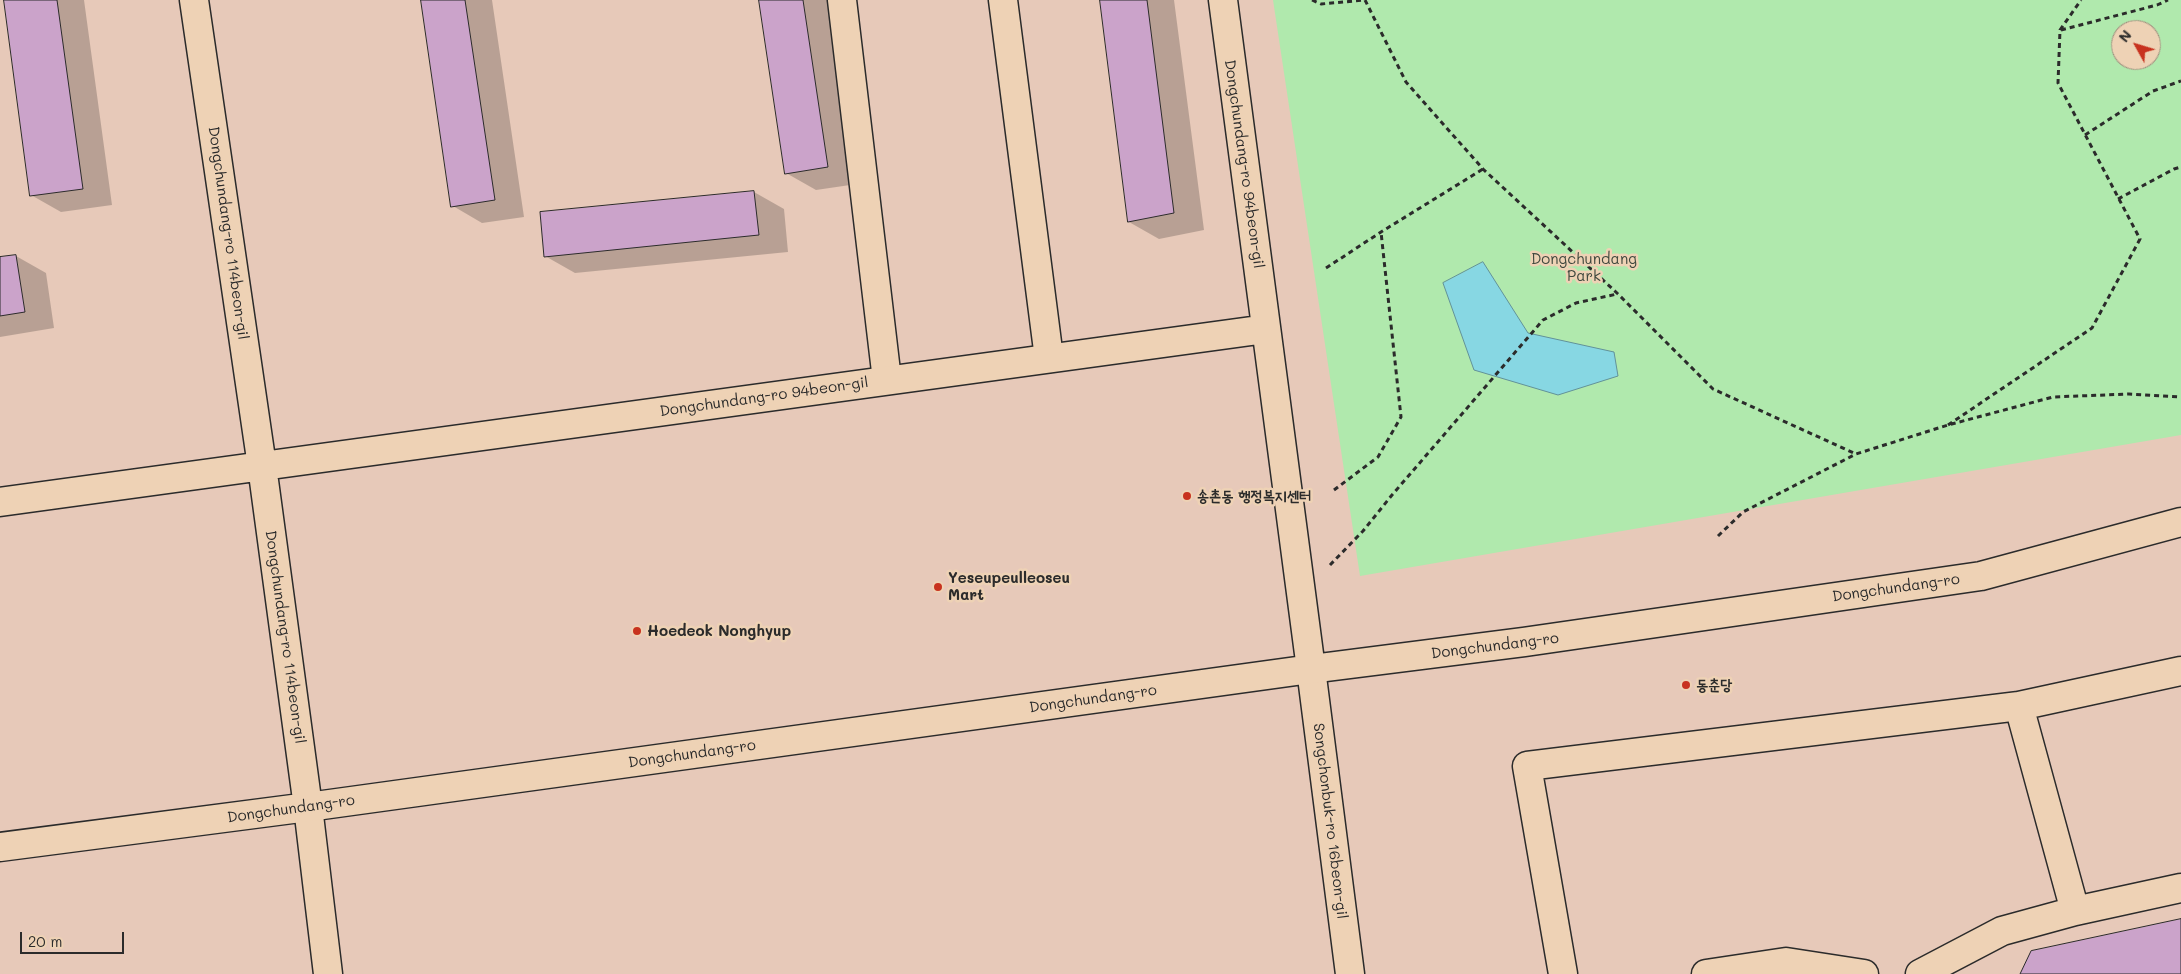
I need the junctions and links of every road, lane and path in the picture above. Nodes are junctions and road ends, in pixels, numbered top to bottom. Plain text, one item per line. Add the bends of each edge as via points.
1 (194, 0) edge
2 (842, 0) edge
3 (1003, 0) edge
4 (1222, 0) edge
5 (1312, 0) edge
6 (1365, 0) edge
7 (2081, 0) edge
8 (2168, 0) edge
9 (2060, 30) junction
10 (2181, 80) edge
11 (2085, 135) junction
12 (2181, 167) edge
13 (1483, 169) junction
14 (2118, 199) junction
15 (1381, 232) junction
16 (1326, 268) dead end
17 (1618, 294) junction
18 (1266, 328) junction
19 (1049, 358) junction
20 (887, 380) junction
21 (2181, 397) edge
22 (1948, 425) junction
23 (1856, 454) junction
24 (262, 466) junction
25 (1334, 490) dead end
26 (0, 502) edge
27 (2181, 522) edge
28 (1718, 536) dead end
29 (1301, 596) junction
30 (1311, 669) junction
31 (2181, 671) edge
32 (2018, 706) junction
33 (308, 807) junction
34 (0, 847) edge
35 (2181, 888) edge
36 (2076, 911) junction
37 (328, 974) edge
38 (1350, 974) edge
39 (1563, 974) edge
40 (1706, 974) edge
41 (1864, 974) edge
42 (1920, 974) edge

1 - 24 main road, Dongchundang-ro 114beon-gil
2 - 20 main road
3 - 19 main road
4 - 18 main road, Dongchundang-ro 94beon-gil
5 - 6 path via 1321,4
6 - 13 path via 1406,82
7 - 9 path
8 - 9 path
9 - 11 path via 2058,83
10 - 11 path via 2153,91
11 - 14 path
12 - 14 path
13 - 15 path
13 - 17 path
14 - 22 path via 2140,238 2092,328
15 - 16 path
15 - 25 path via 1401,417 1378,457
17 - 23 path via 1713,389
17 - 29 path via 1576,303 1543,320 1363,532
18 - 19 main road, Dongchundang-ro 94beon-gil
18 - 29 main road, Dongchundang-ro 94beon-gil
19 - 20 main road, Dongchundang-ro 94beon-gil
20 - 24 main road, Dongchundang-ro 94beon-gil
21 - 22 path via 2129,394 2053,397
22 - 23 path
23 - 28 path via 1743,512
24 - 26 main road
24 - 33 main road, Dongchundang-ro 114beon-gil
27 - 30 main road, Dongchundang-ro via 1981,576 1524,642
29 - 30 main road, Dongchundang-ro 94beon-gil
30 - 33 main road, Dongchundang-ro
30 - 38 main road, Songchonbuk-ro 16beon-gil
31 - 32 main road
32 - 36 main road
32 - 39 main road via 1527,766
33 - 34 main road, Dongchundang-ro
33 - 37 main road, Dongchundang-ro 114beon-gil
35 - 36 main road
36 - 42 main road via 2002,931
40 - 41 main road via 1786,962

